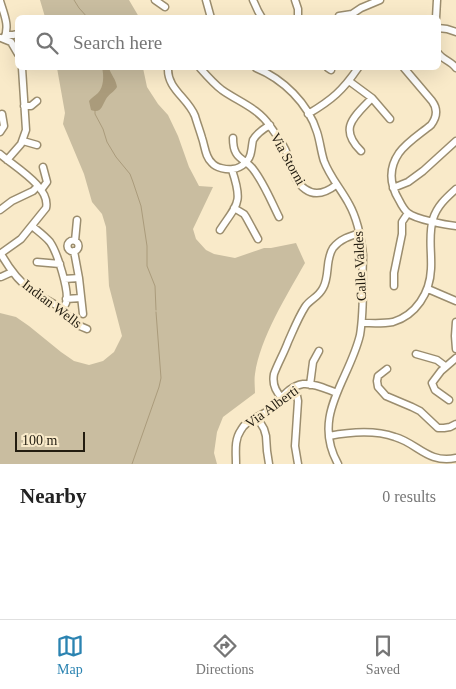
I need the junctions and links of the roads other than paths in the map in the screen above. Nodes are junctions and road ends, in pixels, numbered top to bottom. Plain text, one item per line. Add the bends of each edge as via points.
1 (155, 0) edge
2 (206, 0) edge
3 (253, 0) edge
4 (294, 0) edge
5 (380, 0) edge
6 (437, 0) edge
7 (0, 1) edge
8 (370, 2) edge
9 (165, 7) dead end
10 (210, 15) edge
11 (260, 15) edge
12 (298, 15) edge
13 (346, 15) edge
14 (436, 15) edge
15 (441, 28) edge
16 (456, 32) edge
17 (3, 37) edge
18 (15, 49) edge
19 (441, 56) edge
20 (456, 68) edge
21 (24, 70) edge
22 (168, 70) edge
23 (202, 70) edge
24 (260, 70) edge
25 (357, 70) edge
26 (406, 70) edge
27 (349, 81) junction
28 (372, 98) junction
29 (37, 101) dead end
30 (24, 106) junction
31 (2, 114) dead end
32 (308, 114) junction
33 (390, 119) dead end
34 (270, 125) junction
35 (0, 132) edge
36 (233, 138) dead end
37 (23, 141) junction
38 (456, 141) edge
39 (37, 145) dead end
40 (361, 151) dead end
41 (0, 154) edge
42 (7, 160) junction
43 (246, 162) junction
44 (43, 167) dead end
45 (232, 170) junction
46 (336, 185) junction
47 (39, 188) junction
48 (393, 188) junction
49 (456, 189) edge
50 (234, 208) junction
51 (0, 210) edge
52 (408, 213) junction
53 (279, 217) dead end
54 (77, 220) dead end
55 (432, 221) junction
56 (32, 226) junction
57 (456, 226) edge
58 (220, 230) dead end
59 (360, 233) junction
60 (258, 239) dead end
61 (0, 254) edge
62 (37, 262) dead end
63 (60, 264) junction
64 (12, 272) junction
65 (0, 277) edge
66 (79, 278) junction
67 (64, 279) junction
68 (394, 286) dead end
69 (428, 289) junction
70 (81, 298) junction
71 (66, 299) junction
72 (456, 301) edge
73 (61, 309) junction
74 (83, 314) dead end
75 (456, 322) edge
76 (362, 323) junction
77 (87, 329) dead end
78 (456, 349) edge
79 (320, 351) dead end
80 (416, 354) dead end
81 (456, 358) edge
82 (445, 366) junction
83 (387, 369) dead end
84 (310, 385) junction
85 (293, 388) junction
86 (337, 393) junction
87 (282, 398) junction
88 (449, 400) dead end
89 (257, 417) junction
90 (456, 424) edge
91 (329, 436) junction
92 (456, 458) edge
93 (236, 464) edge
94 (269, 464) edge
95 (298, 464) edge
96 (338, 464) edge

1 - 9 street
2 - 10 street
3 - 11 street
4 - 12 street
5 - 8 street
6 - 14 street
7 - 17 street via 7,25
8 - 13 street
15 - 16 street
17 - 18 street
19 - 20 street
21 - 30 street
22 - 45 street via 173,87 195,116 208,159 216,166
23 - 34 street, Via Storni via 215,84 253,109
24 - 32 street, Calle Valdes via 288,88
25 - 27 street
26 - 48 street via 436,110 431,125 405,146 396,158 391,176
27 - 28 street
27 - 32 street via 339,93
28 - 33 street
28 - 40 street via 349,125 350,136
29 - 30 street via 31,106
30 - 37 street via 26,130
31 - 35 street via 4,126
32 - 46 street, Calle Valdes
34 - 43 street via 260,130 254,139
34 - 46 street, Via Storni via 303,188 319,193
36 - 43 street via 236,153
37 - 39 street
37 - 42 street
38 - 48 street via 423,171
41 - 42 street
42 - 47 street
43 - 45 street
43 - 53 street via 260,178
44 - 47 street via 47,182
45 - 50 street via 238,191
46 - 59 street, Calle Valdes via 354,214
47 - 51 street
47 - 56 street via 47,203
48 - 52 street
49 - 55 street via 439,206
50 - 58 street
50 - 60 street via 244,214
52 - 55 street
52 - 68 street via 402,222
54 - 66 street via 75,241 78,247 74,252
55 - 57 street
55 - 69 street
56 - 61 street via 21,239
56 - 63 street via 50,242
59 - 76 street, Calle Valdes
59 - 87 street via 335,246 328,258 324,286 299,318 274,374 274,387
61 - 64 street, Indian Wells
62 - 63 street
63 - 67 street
64 - 65 street
64 - 73 street, Indian Wells via 32,291
66 - 67 street
66 - 70 street
67 - 71 street
69 - 72 street
69 - 76 street via 406,316 393,322
70 - 71 street
70 - 74 street
71 - 73 street via 66,305
73 - 77 street, Indian Wells via 76,324
75 - 78 street
76 - 86 street, Calle Valdes via 355,351
79 - 84 street via 313,362
80 - 82 street
81 - 82 street
82 - 88 street via 432,383 435,390
83 - 90 street via 377,381 386,396 412,407 438,428
84 - 85 street, Via Alberti
84 - 86 street, Via Alberti
85 - 87 street, Via Alberti
85 - 95 street via 298,401 295,446
86 - 91 street, Calle Valdes via 329,417
87 - 89 street, Via Alberti
89 - 93 street, Via Alberti via 249,421 237,436
89 - 94 street via 266,436
91 - 92 street via 383,434 404,440 431,458
91 - 96 street, Calle Valdes

